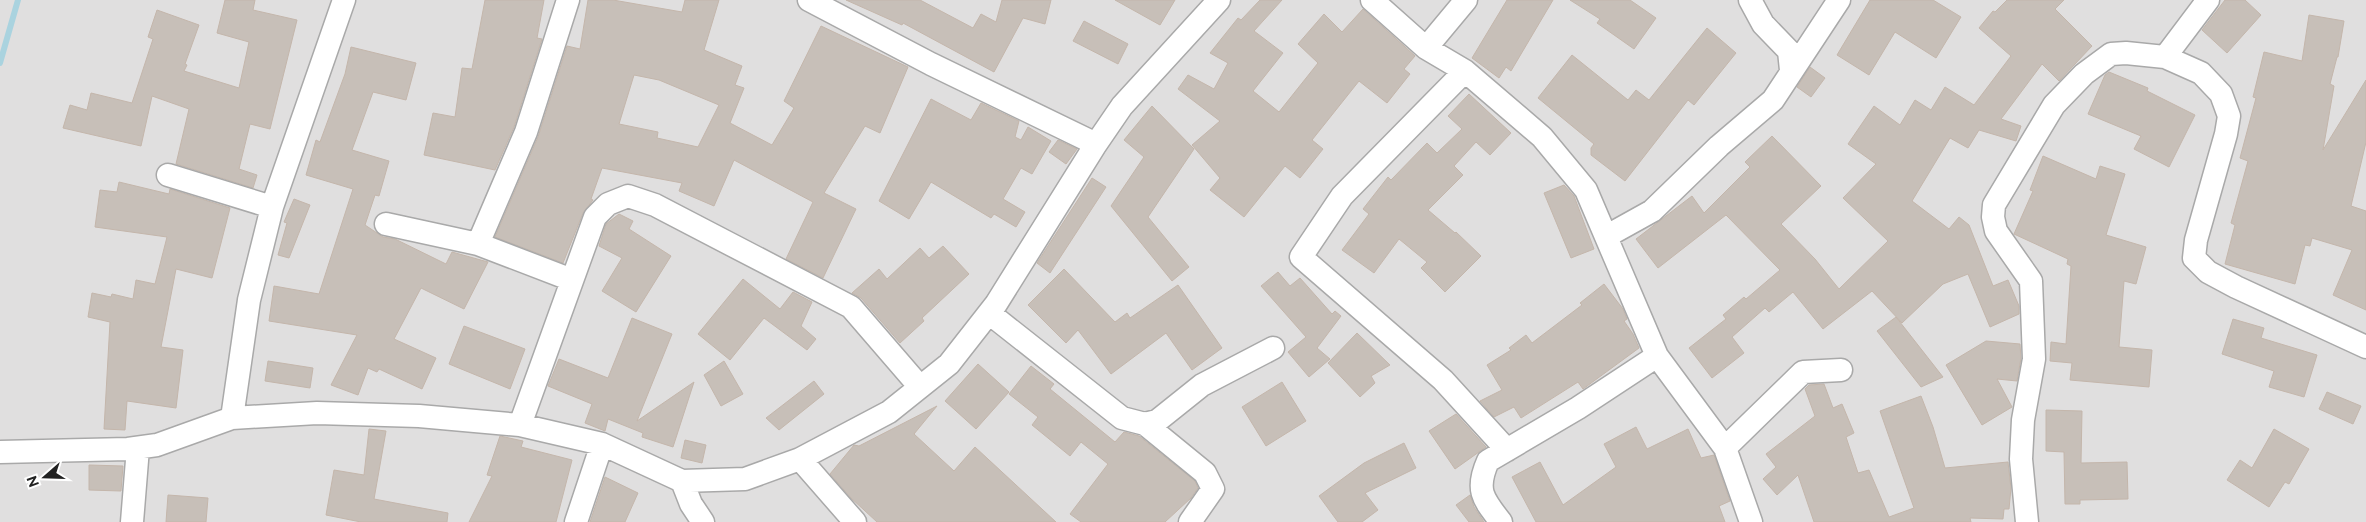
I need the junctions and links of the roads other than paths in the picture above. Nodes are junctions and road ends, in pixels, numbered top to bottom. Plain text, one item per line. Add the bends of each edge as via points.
1 (344, 0) edge
2 (568, 0) edge
3 (809, 0) edge
4 (1219, 0) edge
5 (1372, 0) edge
6 (1466, 0) edge
7 (1750, 0) edge
8 (1839, 0) edge
9 (2208, 0) edge
10 (1426, 48) junction
11 (2165, 56) junction
12 (1791, 70) junction
13 (1465, 71) junction
14 (1096, 144) junction
15 (168, 175) dead end
16 (272, 207) junction
17 (386, 224) dead end
18 (1607, 236) junction
19 (478, 244) junction
20 (572, 280) junction
21 (989, 314) junction
22 (2366, 347) edge
23 (1273, 348) dead end
24 (1657, 356) junction
25 (1841, 370) dead end
26 (920, 387) junction
27 (232, 418) junction
28 (1145, 424) junction
29 (520, 425) junction
30 (602, 444) junction
31 (138, 448) junction
32 (1725, 448) junction
33 (1507, 450) junction
34 (0, 452) edge
35 (800, 459) junction
36 (682, 481) junction
37 (132, 522) edge
38 (576, 522) edge
39 (703, 522) edge
40 (855, 522) edge
41 (1190, 522) edge
42 (1501, 522) edge
43 (1751, 522) edge
44 (2027, 522) edge

1 - 16 street
2 - 19 street via 526,132
3 - 14 street
4 - 14 street via 1122,106
5 - 10 street
6 - 10 street
7 - 12 street via 1764,24 1789,51
8 - 12 street
9 - 11 street
10 - 13 street
11 - 22 street via 2201,73 2222,94 2229,116 2194,258 2208,272 2236,287
11 - 44 street via 2111,54 2084,74 2054,105 1994,205 1996,232 2031,281 2034,359 2023,420 2021,459
12 - 18 street via 1773,100 1719,146 1652,211
13 - 18 street via 1542,138 1586,190
13 - 33 street via 1342,196 1302,257 1443,380
14 - 21 street
15 - 16 street
16 - 27 street via 249,300
17 - 19 street
18 - 24 street
19 - 20 street
20 - 26 street via 595,217 608,204 628,196 664,210 851,307
20 - 29 street
21 - 26 street via 949,364
21 - 28 street via 1122,418
23 - 28 street via 1202,385 1156,421
24 - 32 street
24 - 33 street
25 - 32 street via 1804,372
26 - 35 street via 889,412
27 - 29 street via 317,413 419,416
27 - 31 street
28 - 41 street via 1205,473 1213,489
29 - 30 street
30 - 36 street
30 - 38 street
31 - 34 street
31 - 37 street
32 - 43 street
33 - 42 street via 1488,461 1481,477 1484,500
35 - 36 street via 745,479
35 - 40 street
36 - 39 street

